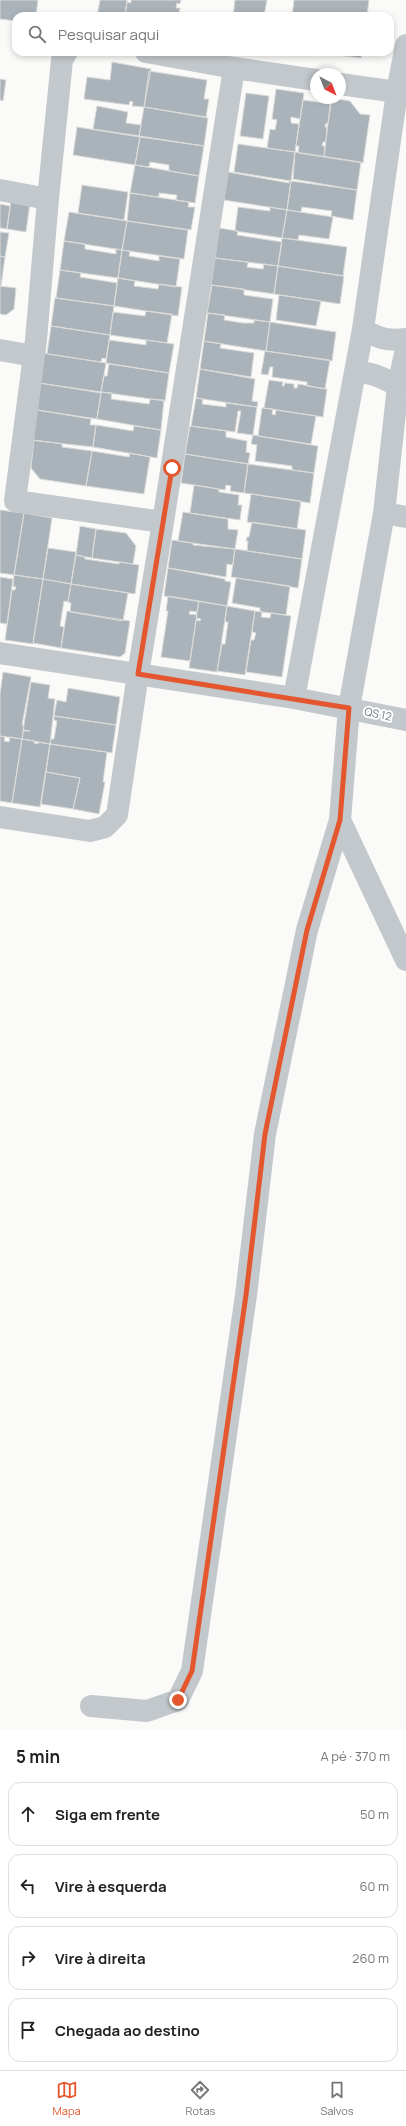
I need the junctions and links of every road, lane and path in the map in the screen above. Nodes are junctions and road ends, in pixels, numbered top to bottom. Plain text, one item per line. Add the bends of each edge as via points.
1 (406, 45) edge
2 (64, 56) edge
3 (168, 56) edge
4 (234, 68) junction
5 (310, 79) edge
6 (346, 85) edge
7 (397, 92) junction
8 (0, 190) edge
9 (48, 199) junction
10 (363, 329) junction
11 (406, 339) edge
12 (406, 349) edge
13 (0, 350) edge
14 (34, 356) junction
15 (354, 372) junction
16 (398, 386) junction
17 (8, 500) edge
18 (384, 513) junction
19 (406, 517) edge
20 (163, 522) junction
21 (0, 653) edge
22 (138, 674) junction
23 (294, 698) junction
24 (349, 708) junction
25 (406, 720) edge
26 (0, 817) edge
27 (340, 820) junction
28 (406, 960) edge
29 (91, 1706) dead end

1 - 7 street
2 - 9 street via 62,60
3 - 4 street
4 - 5 street
4 - 20 street
6 - 7 street
7 - 10 street
8 - 9 street
9 - 14 street
10 - 11 street via 377,338
10 - 15 street
12 - 16 street
13 - 14 street
14 - 17 street
15 - 16 street via 368,372 381,376
15 - 23 street
16 - 18 street
17 - 20 street
18 - 19 street
18 - 24 street
20 - 22 street
21 - 22 street, QS 12
22 - 23 street, QS 12
22 - 26 street via 117,815 104,827 90,831
23 - 24 street, QS 12
24 - 25 street, QS 12
24 - 27 street
27 - 28 street
27 - 29 street via 307,930 265,1134 246,1295 192,1671 178,1700 147,1711

